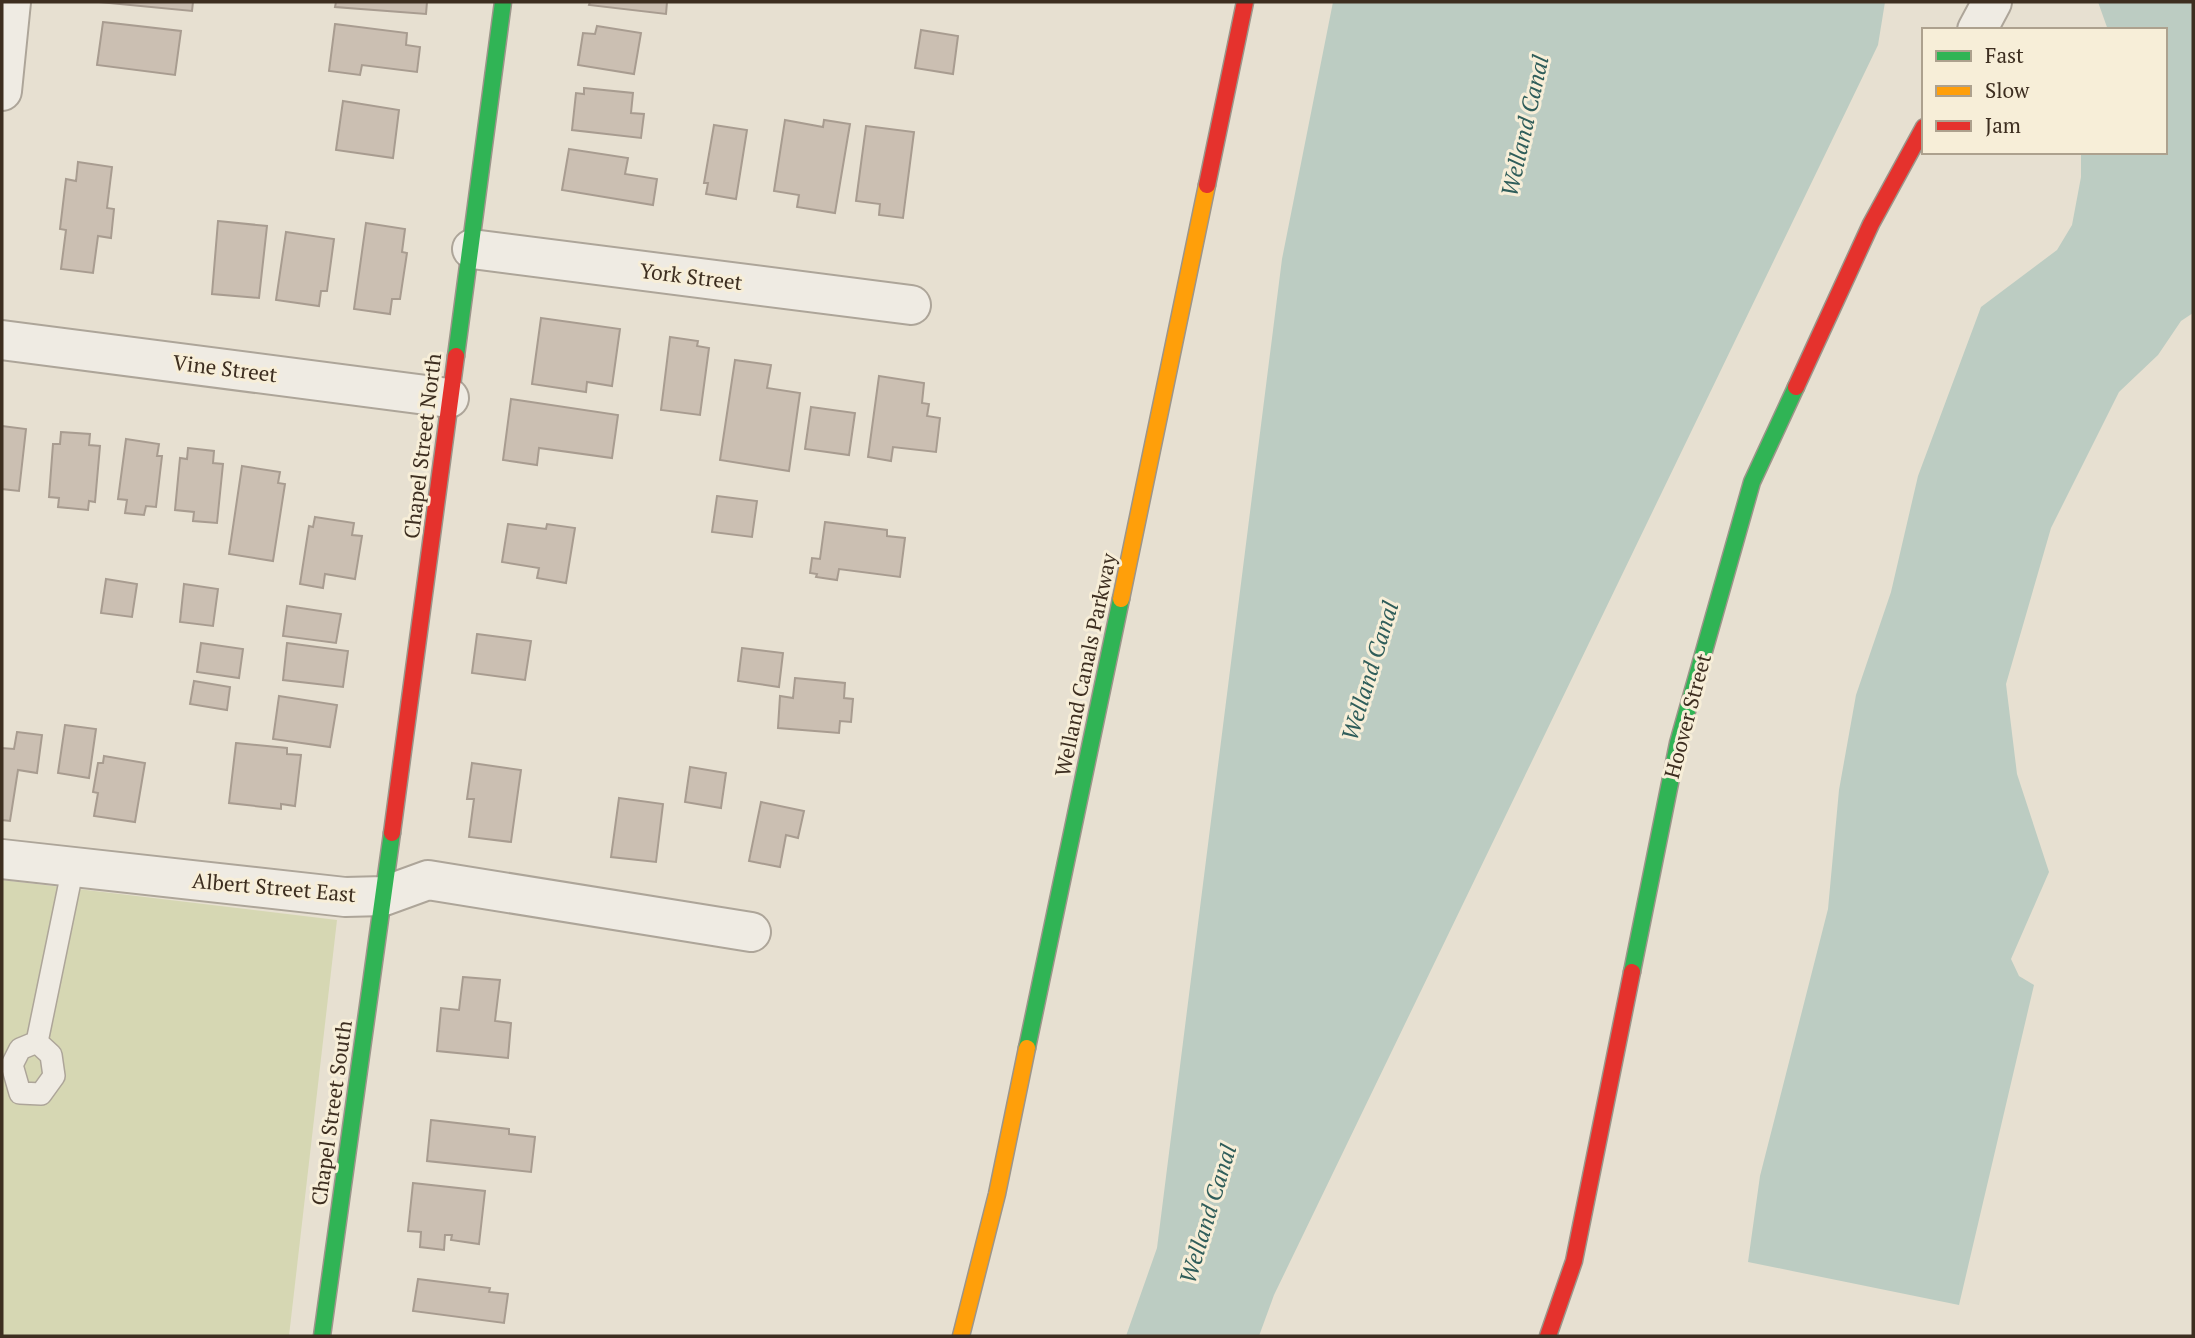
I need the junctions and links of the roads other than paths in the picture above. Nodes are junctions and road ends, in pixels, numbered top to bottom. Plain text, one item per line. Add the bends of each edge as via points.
1 (11, 2) edge
2 (503, 2) edge
3 (1245, 2) edge
4 (1992, 2) edge
5 (1978, 28) edge
6 (2, 91) edge
7 (1922, 131) edge
8 (471, 249) junction
9 (911, 305) dead end
10 (2, 340) edge
11 (449, 398) junction
12 (2, 859) edge
13 (73, 867) junction
14 (384, 896) junction
15 (751, 932) dead end
16 (37, 1042) dead end
17 (322, 1336) edge
18 (961, 1336) edge
19 (1548, 1336) edge

1 - 6 street
2 - 8 street, Chapel Street North
3 - 18 street, Welland Canals Parkway via 997,1194
4 - 5 street
7 - 19 street, Hoover Street via 1871,224 1752,482 1678,743 1574,1261
8 - 9 street, York Street
8 - 11 street, Chapel Street North
10 - 11 street, Vine Street
11 - 14 street, Chapel Street North
12 - 13 street, Albert Street East
13 - 14 street, Albert Street East via 345,897
13 - 16 lane
14 - 15 street, Albert Street East via 428,880
14 - 17 street, Chapel Street South

